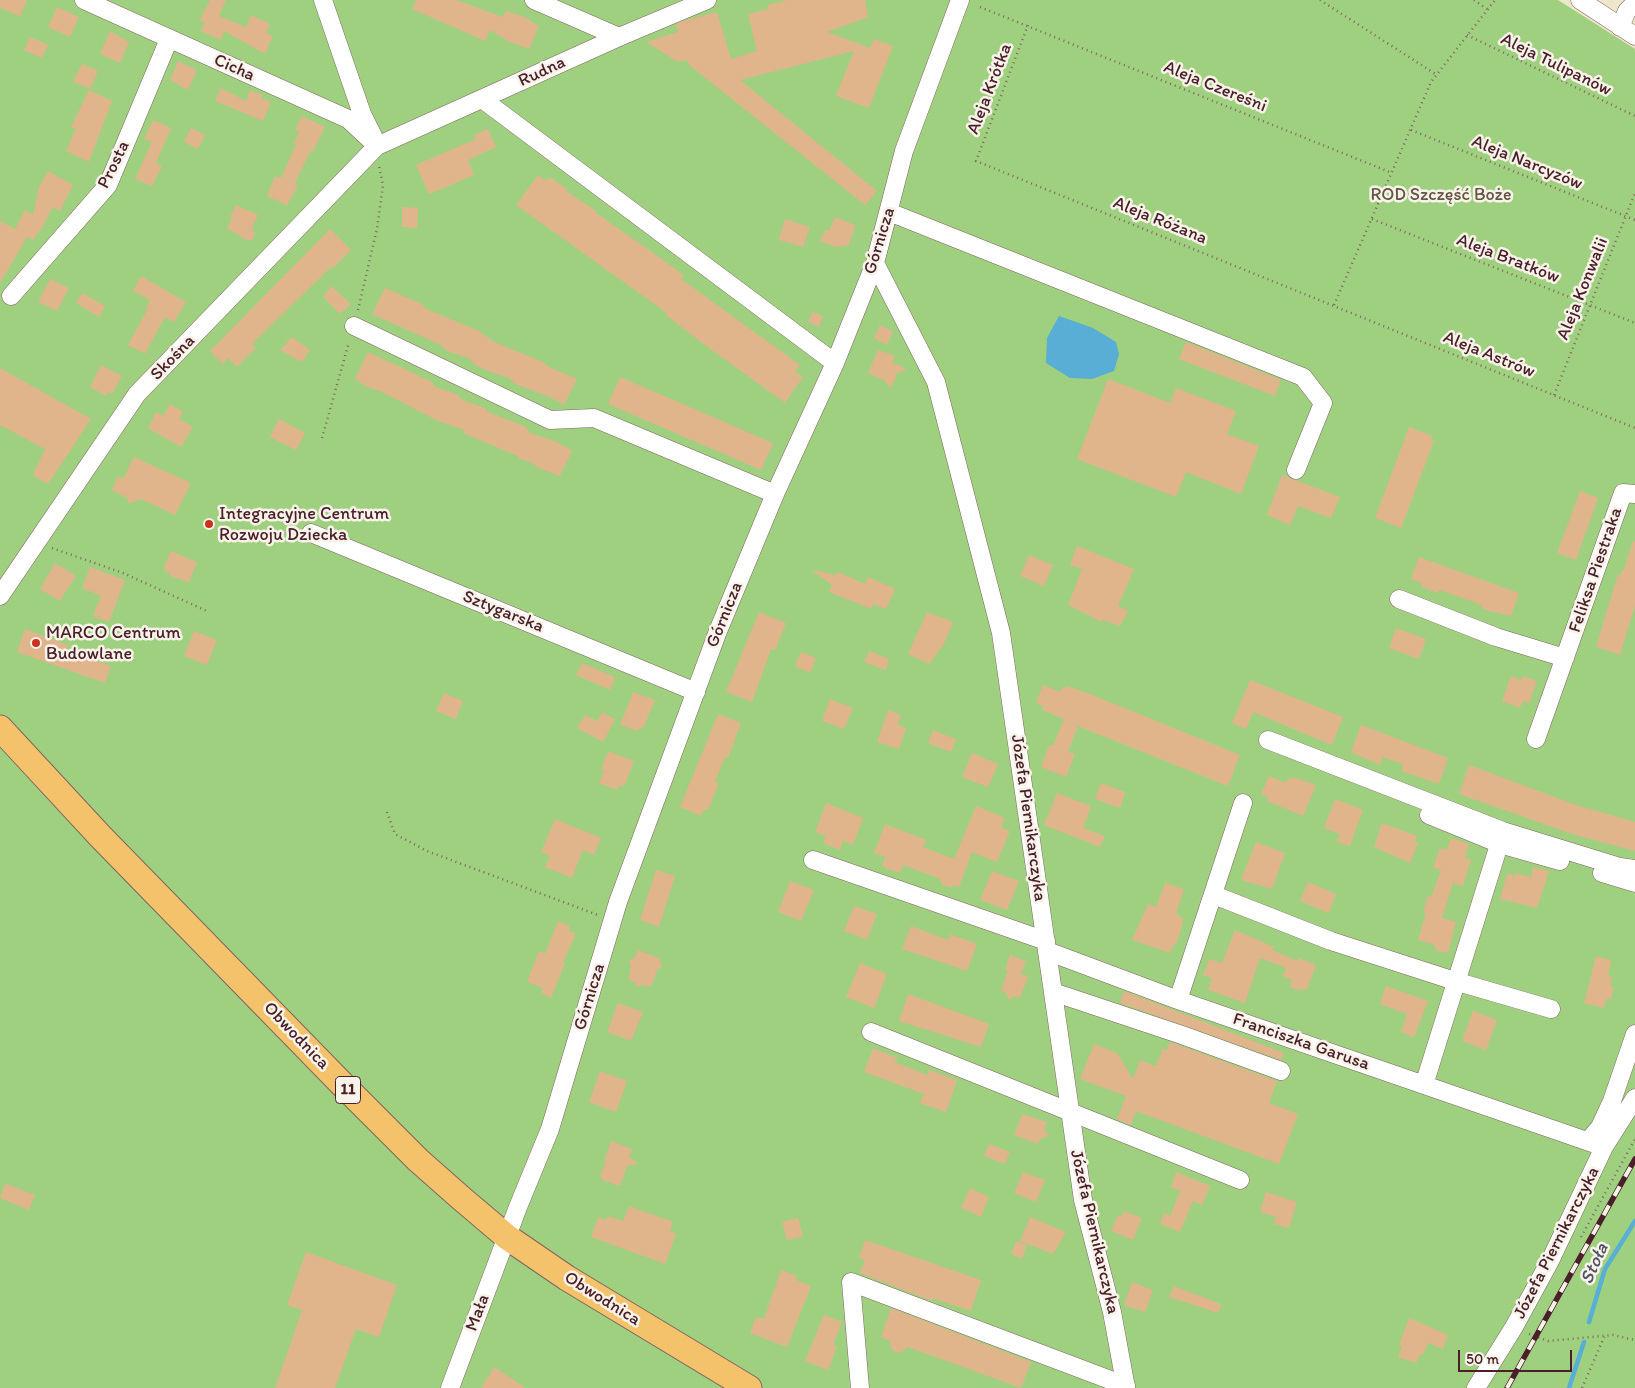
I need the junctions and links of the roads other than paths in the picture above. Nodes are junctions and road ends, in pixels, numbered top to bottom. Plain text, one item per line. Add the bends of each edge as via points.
1 (84, 0) edge
2 (323, 0) edge
3 (534, 0) edge
4 (707, 0) edge
5 (960, 0) edge
6 (1580, 0) edge
7 (1635, 3) edge
8 (1620, 27) junction
9 (1635, 36) edge
10 (620, 37) junction
11 (169, 39) junction
12 (482, 99) junction
13 (375, 148) junction
14 (889, 212) junction
15 (875, 264) junction
16 (11, 296) dead end
17 (354, 326) road end
18 (835, 363) junction
19 (1296, 470) dead end
20 (775, 494) junction
21 (1635, 494) edge
22 (311, 532) dead end
23 (1, 591) edge
24 (1399, 599) dead end
25 (1565, 658) junction
26 (696, 692) junction
27 (0, 728) edge
28 (1536, 739) dead end
29 (1268, 740) dead end
30 (1350, 784) dead end
31 (1243, 803) dead end
32 (1501, 838) junction
33 (813, 860) dead end
34 (1635, 869) edge
35 (1635, 883) edge
36 (1214, 895) junction
37 (1046, 946) junction
38 (1458, 982) junction
39 (1052, 992) junction
40 (1178, 1000) junction
41 (1551, 1009) dead end
42 (871, 1032) dead end
43 (1635, 1034) edge
44 (1281, 1071) dead end
45 (1424, 1085) junction
46 (1635, 1098) edge
47 (1068, 1110) junction
48 (1596, 1144) junction
49 (1240, 1180) dead end
50 (507, 1237) junction
51 (1126, 1387) edge
52 (450, 1388) edge
53 (749, 1388) edge
54 (860, 1388) edge
55 (1476, 1388) edge

1 - 11 street, Cicha
2 - 13 street
3 - 10 street
4 - 10 street, Rudna
5 - 14 street, Górnicza via 904,151
6 - 8 street
7 - 8 street via 1627,11
8 - 9 street
10 - 12 street, Rudna
11 - 13 street, Cicha via 348,119
11 - 16 street, Prosta via 108,184
12 - 13 street, Rudna
12 - 18 street
13 - 23 street, Skośna via 138,394
14 - 15 street, Górnicza
14 - 19 street via 1303,377 1323,403
15 - 18 street, Górnicza
15 - 37 street, Józefa Piernikarczyka via 936,382 1001,633
17 - 20 street via 550,420 594,418
18 - 20 street, Górnicza
20 - 26 street, Górnicza
21 - 25 street, Feliksa Piestraka via 1623,493
22 - 26 street, Sztygarska
24 - 25 street via 1496,637
25 - 28 street, Feliksa Piestraka
26 - 50 street, Górnicza via 613,921 550,1129
27 - 50 highway, Obwodnica / 11 via 340,1082 418,1160
29 - 32 street
30 - 32 street
31 - 36 street
32 - 34 street
32 - 35 street
32 - 38 street
33 - 37 street, Franciszka Garusa
36 - 38 street via 1331,940
36 - 40 street
37 - 39 street, Józefa Piernikarczyka
37 - 40 street, Franciszka Garusa
38 - 41 street
38 - 45 street
39 - 44 street
39 - 47 street, Józefa Piernikarczyka
40 - 45 street, Franciszka Garusa
42 - 47 street
43 - 48 street
45 - 48 street, Franciszka Garusa
46 - 48 street
47 - 49 street
47 - 51 street, Józefa Piernikarczyka via 1083,1200 1112,1312
48 - 55 street, Józefa Piernikarczyka via 1550,1261
50 - 52 street, Mała
50 - 53 highway, Obwodnica / 11 via 621,1313
51 - 54 street via 851,1282

